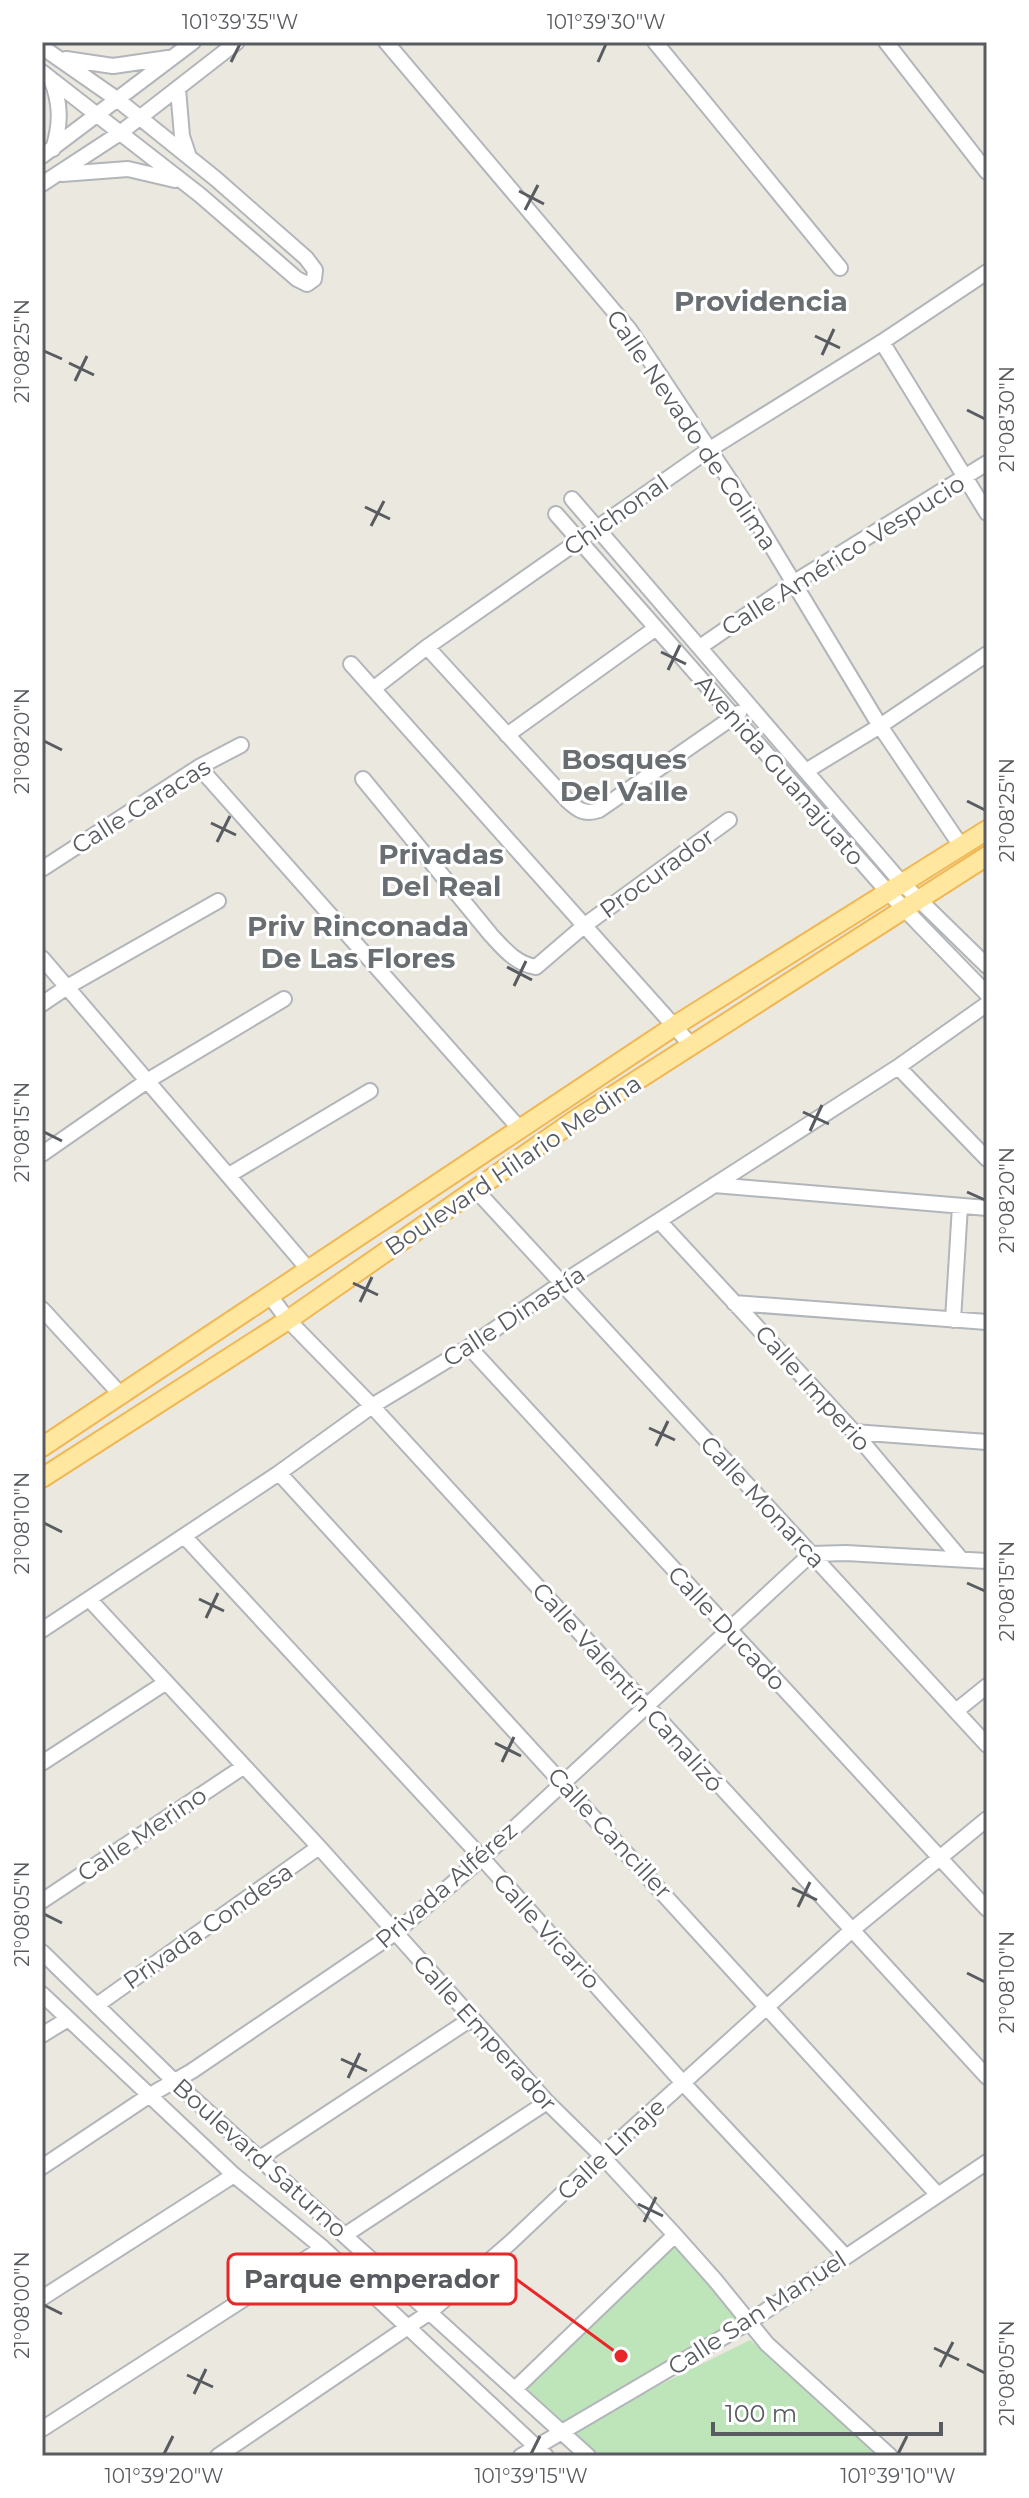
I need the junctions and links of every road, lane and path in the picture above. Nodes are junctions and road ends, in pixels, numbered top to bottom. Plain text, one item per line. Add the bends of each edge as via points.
1 (193, 42) edge
2 (237, 42) edge
3 (386, 42) edge
4 (655, 42) edge
5 (886, 42) edge
6 (42, 47) edge
7 (58, 57) junction
8 (173, 57) junction
9 (46, 75) edge
10 (178, 89) junction
11 (118, 100) junction
12 (99, 114) junction
13 (139, 117) junction
14 (120, 133) junction
15 (47, 152) edge
16 (189, 157) junction
17 (987, 172) edge
18 (57, 175) junction
19 (182, 181) junction
20 (42, 184) edge
21 (840, 268) dead end
22 (987, 272) edge
23 (882, 342) junction
24 (710, 449) junction
25 (987, 463) edge
26 (964, 478) junction
27 (572, 499) dead end
28 (987, 513) edge
29 (556, 514) dead end
30 (596, 529) junction
31 (578, 541) junction
32 (793, 583) junction
33 (656, 628) junction
34 (427, 647) junction
35 (700, 647) junction
36 (987, 654) edge
37 (351, 664) dead end
38 (373, 689) junction
39 (749, 706) junction
40 (733, 718) junction
41 (880, 726) junction
42 (507, 735) junction
43 (241, 745) dead end
44 (199, 767) junction
45 (806, 771) junction
46 (363, 779) dead end
47 (729, 820) dead end
48 (987, 830) edge
49 (961, 846) junction
50 (987, 856) edge
51 (42, 869) edge
52 (894, 887) junction
53 (218, 901) dead end
54 (912, 904) junction
55 (585, 925) junction
56 (813, 938) junction
57 (827, 957) junction
58 (42, 958) edge
59 (987, 966) edge
60 (67, 987) junction
61 (987, 994) edge
62 (284, 999) dead end
63 (42, 1004) edge
64 (987, 1004) edge
65 (676, 1025) junction
66 (691, 1045) junction
67 (898, 1067) junction
68 (147, 1081) junction
69 (370, 1091) dead end
70 (520, 1129) junction
71 (42, 1154) edge
72 (987, 1159) edge
73 (229, 1175) junction
74 (714, 1185) junction
75 (475, 1189) junction
76 (960, 1206) junction
77 (987, 1208) edge
78 (660, 1222) junction
79 (309, 1270) junction
80 (562, 1283) junction
81 (270, 1296) junction
82 (734, 1303) junction
83 (42, 1309) edge
84 (288, 1320) junction
85 (953, 1320) junction
86 (987, 1322) edge
87 (469, 1347) junction
88 (122, 1396) junction
89 (372, 1406) junction
90 (854, 1432) junction
91 (987, 1442) edge
92 (42, 1447) edge
93 (279, 1473) junction
94 (42, 1478) edge
95 (184, 1536) junction
96 (811, 1554) junction
97 (961, 1559) junction
98 (987, 1561) edge
99 (89, 1599) junction
100 (42, 1630) edge
101 (728, 1630) junction
102 (165, 1683) junction
103 (987, 1686) edge
104 (646, 1706) junction
105 (956, 1711) junction
106 (987, 1745) edge
107 (42, 1763) edge
108 (243, 1767) junction
109 (562, 1781) junction
110 (987, 1819) edge
111 (319, 1847) junction
112 (482, 1858) junction
113 (940, 1858) junction
114 (42, 1901) edge
115 (987, 1909) edge
116 (852, 1930) junction
117 (395, 1933) junction
118 (42, 1952) edge
119 (42, 1994) edge
120 (97, 2005) junction
121 (768, 2006) junction
122 (68, 2019) junction
123 (471, 2019) junction
124 (42, 2035) edge
125 (987, 2077) edge
126 (175, 2082) junction
127 (683, 2083) junction
128 (150, 2095) junction
129 (547, 2102) junction
130 (602, 2156) junction
131 (260, 2158) junction
132 (987, 2162) edge
133 (42, 2167) edge
134 (234, 2175) junction
135 (938, 2195) junction
136 (345, 2235) junction
137 (675, 2235) junction
138 (323, 2248) junction
139 (845, 2256) junction
140 (42, 2298) edge
141 (430, 2312) junction
142 (749, 2322) junction
143 (409, 2329) junction
144 (515, 2389) junction
145 (42, 2429) edge
146 (564, 2433) junction
147 (541, 2452) edge
148 (218, 2456) edge
149 (521, 2456) edge
150 (588, 2456) edge
151 (890, 2456) edge

1 - 8 street
2 - 10 street
3 - 24 street, Calle Nevado de Colima via 629,329
4 - 21 street
5 - 17 street
6 - 7 street
7 - 8 street via 113,66
7 - 11 street
8 - 11 street
9 - 12 street
9 - 15 street via 56,91 60,115
10 - 13 street
10 - 16 street
11 - 12 street
11 - 13 street
12 - 14 street
12 - 15 street
13 - 14 street
13 - 16 street
14 - 18 street
14 - 19 street
16 - 19 street via 306,258 315,270 314,279 307,284 297,279
18 - 19 street via 128,169
18 - 20 street
22 - 23 street, Chichonal
23 - 24 street, Chichonal
23 - 26 street
24 - 30 street, Chichonal
24 - 32 street, Calle Nevado de Colima
25 - 26 street, Calle Américo Vespucio
26 - 28 street
26 - 32 street, Calle Américo Vespucio
27 - 30 street, Avenida Guanajuato
29 - 31 street, Avenida Guanajuato
30 - 31 street, Chichonal
30 - 35 street, Avenida Guanajuato
31 - 33 street, Avenida Guanajuato
31 - 34 street, Chichonal
32 - 35 street, Calle Américo Vespucio
32 - 41 street, Calle Nevado de Colima
33 - 40 street, Avenida Guanajuato
33 - 42 street
34 - 38 street, Chichonal
34 - 42 street
35 - 39 street, Avenida Guanajuato
36 - 41 street
37 - 38 street
38 - 55 street
39 - 40 street
39 - 45 street, Avenida Guanajuato
40 - 42 street via 589,813 567,800
40 - 52 street, Avenida Guanajuato
41 - 45 street
41 - 49 street, Calle Nevado de Colima
43 - 44 street, Calle Caracas
44 - 51 street, Calle Caracas
44 - 70 street
45 - 52 street, Avenida Guanajuato
46 - 55 street, Procurador via 507,953 536,967
47 - 55 street, Procurador
48 - 49 main road, Boulevard Hilario Medina
49 - 52 main road, Boulevard Hilario Medina
50 - 54 main road, Boulevard Hilario Medina
52 - 54 street, Avenida Guanajuato
52 - 56 main road, Boulevard Hilario Medina
53 - 60 street
54 - 57 main road, Boulevard Hilario Medina
54 - 59 street, Avenida Guanajuato
54 - 61 street, Avenida Guanajuato
55 - 65 street
56 - 57 main road
56 - 65 main road, Boulevard Hilario Medina
57 - 66 main road, Boulevard Hilario Medina
58 - 60 street
60 - 63 street
60 - 68 street
62 - 68 street
64 - 67 street, Calle Dinastía
65 - 66 street
65 - 70 main road, Boulevard Hilario Medina
66 - 75 main road, Boulevard Hilario Medina
67 - 72 street
67 - 74 street, Calle Dinastía
68 - 71 street
68 - 73 street
69 - 73 street
70 - 79 main road, Boulevard Hilario Medina
73 - 79 street
74 - 76 street
74 - 78 street, Calle Dinastía
75 - 80 street, Calle Monarca
75 - 84 main road, Boulevard Hilario Medina
76 - 77 street
76 - 85 street
78 - 80 street, Calle Dinastía
78 - 82 street, Calle Imperio
79 - 81 main road, Boulevard Hilario Medina
80 - 87 street, Calle Dinastía
80 - 96 street, Calle Monarca
81 - 84 street, Calle Valentín Canalizó
81 - 88 main road, Boulevard Hilario Medina
82 - 85 street
82 - 90 street, Calle Imperio
83 - 88 street
84 - 89 street, Calle Valentín Canalizó
84 - 94 main road, Boulevard Hilario Medina
85 - 86 street
87 - 89 street, Calle Dinastía
87 - 101 street, Calle Ducado
88 - 92 main road, Boulevard Hilario Medina
89 - 93 street, Calle Dinastía
89 - 104 street, Calle Valentín Canalizó
90 - 91 street
90 - 97 street, Calle Imperio
93 - 95 street, Calle Dinastía
93 - 109 street, Calle Canciller
95 - 99 street, Calle Dinastía
95 - 112 street, Calle Vicario
96 - 97 street
96 - 101 street, Privada Alférez
96 - 105 street, Calle Monarca
97 - 98 street
99 - 100 street, Calle Dinastía
99 - 102 street, Calle Emperador
101 - 104 street, Privada Alférez
101 - 113 street, Calle Ducado
102 - 107 street
102 - 108 street, Calle Emperador
103 - 105 street
104 - 109 street, Privada Alférez
104 - 116 street, Calle Valentín Canalizó
105 - 106 street, Calle Monarca
108 - 111 street, Calle Emperador
108 - 114 street, Calle Merino
109 - 112 street, Privada Alférez
109 - 121 street, Calle Canciller
110 - 113 street, Calle Linaje
111 - 117 street, Calle Emperador
111 - 120 street, Privada Condesa
112 - 117 street, Privada Alférez
112 - 127 street, Calle Vicario
113 - 115 street, Calle Ducado
113 - 116 street, Calle Linaje
116 - 121 street, Calle Linaje
116 - 125 street, Calle Valentín Canalizó
117 - 123 street, Calle Emperador
117 - 126 street, Privada Alférez
118 - 120 street, Boulevard Saturno
119 - 122 street, Boulevard Saturno
120 - 126 street, Boulevard Saturno
121 - 127 street, Calle Linaje
121 - 135 street, Calle Canciller
122 - 124 street
122 - 128 street, Boulevard Saturno
123 - 129 street, Calle Emperador
123 - 131 street
126 - 128 street, Privada Alférez
126 - 131 street, Boulevard Saturno
127 - 130 street, Calle Linaje
127 - 139 street, Calle Vicario
128 - 133 street, Privada Alférez
128 - 134 street, Boulevard Saturno
129 - 130 street, Calle Emperador
129 - 136 street
130 - 137 street, Calle Emperador
130 - 141 street, Calle Linaje
131 - 136 street, Boulevard Saturno
132 - 135 street, Calle San Manuel
134 - 138 street, Boulevard Saturno
134 - 140 street
135 - 139 street, Calle San Manuel
136 - 141 street, Boulevard Saturno
137 - 142 street, Calle Emperador
137 - 144 street
138 - 143 street, Boulevard Saturno
138 - 145 street
139 - 142 street, Calle San Manuel
141 - 143 street, Calle Linaje
141 - 144 street, Boulevard Saturno
142 - 146 street, Calle San Manuel
142 - 151 street, Calle Emperador via 794,2371
143 - 147 street, Boulevard Saturno
143 - 148 street, Calle Linaje
144 - 146 street, Boulevard Saturno
146 - 147 street, Calle San Manuel
146 - 150 street, Boulevard Saturno
147 - 149 street, Calle San Manuel

